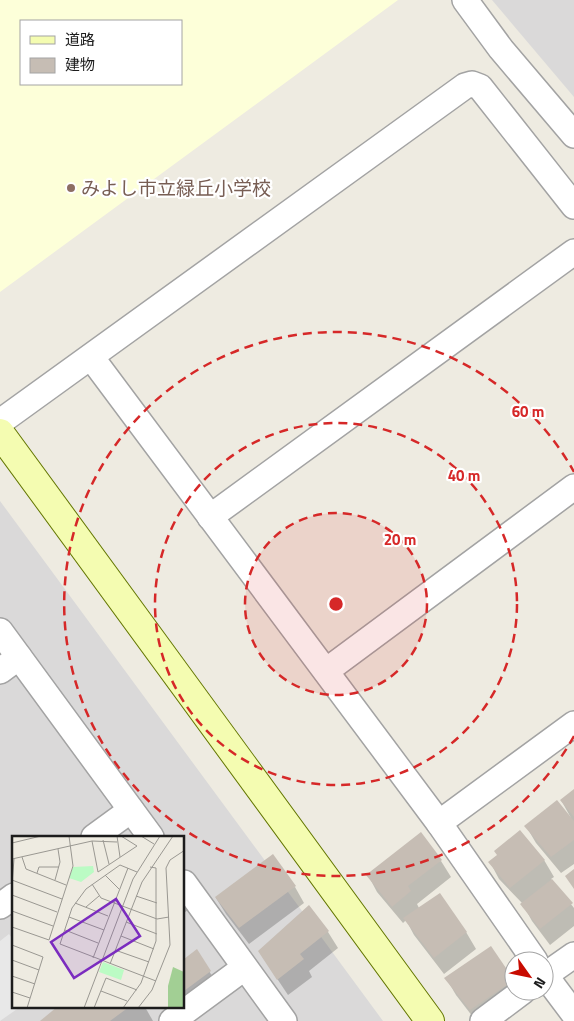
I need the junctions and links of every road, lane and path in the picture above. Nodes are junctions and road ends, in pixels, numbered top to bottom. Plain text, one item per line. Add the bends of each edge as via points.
1 (465, 0) edge
2 (574, 135) edge
3 (574, 206) edge
4 (574, 252) edge
5 (91, 357) junction
6 (0, 422) edge
7 (0, 433) edge
8 (574, 487) edge
9 (210, 517) junction
10 (0, 631) edge
11 (10, 664) edge
12 (326, 671) junction
13 (574, 724) edge
14 (131, 810) junction
15 (439, 823) junction
16 (95, 836) edge
17 (150, 836) edge
18 (185, 885) edge
19 (12, 897) edge
20 (0, 906) edge
21 (528, 951) edge
22 (574, 955) edge
23 (554, 965) edge
24 (244, 968) junction
25 (554, 987) edge
26 (510, 1001) edge
27 (574, 1014) edge
28 (172, 1021) edge
29 (284, 1021) edge
30 (430, 1021) edge
31 (483, 1021) edge

1 - 2 street via 501,49
3 - 5 street via 480,87 465,86
4 - 9 street
5 - 6 street
5 - 9 street
7 - 30 street
8 - 12 street
9 - 12 street
10 - 11 street
11 - 14 street
12 - 15 street
13 - 15 street
14 - 16 street
14 - 17 street
15 - 21 street
18 - 24 street
19 - 20 street
22 - 23 street
24 - 28 street
24 - 29 street
25 - 27 street
26 - 31 street

